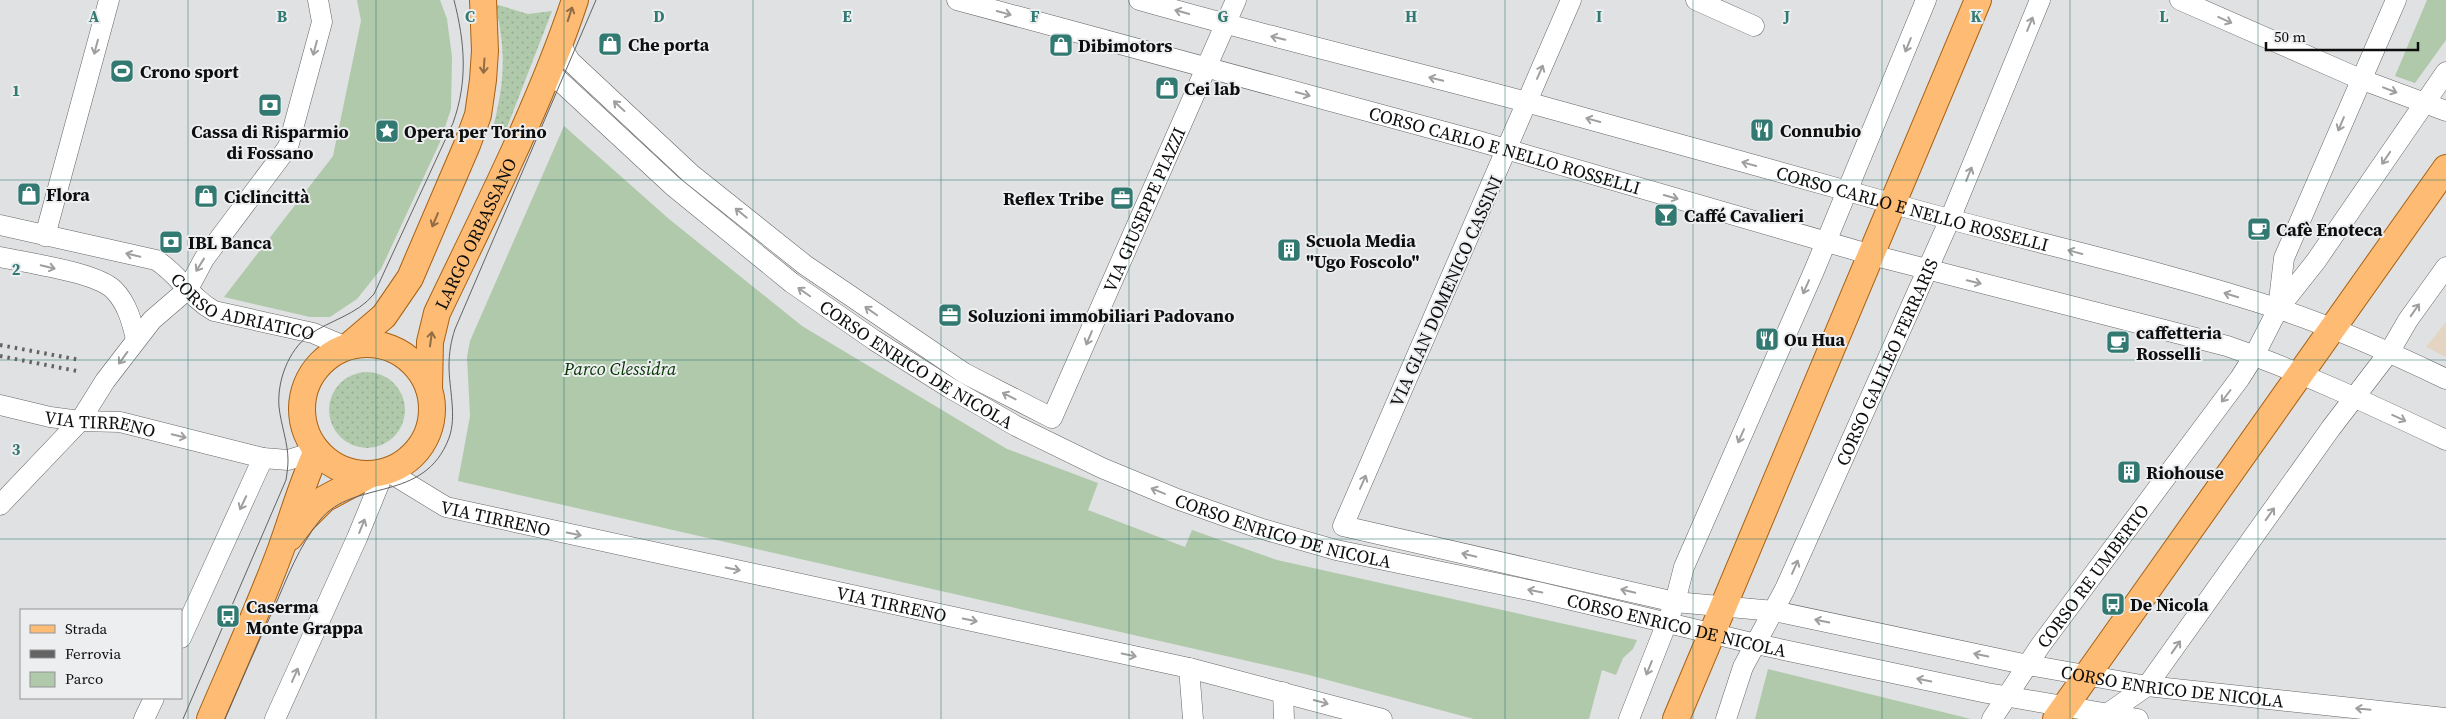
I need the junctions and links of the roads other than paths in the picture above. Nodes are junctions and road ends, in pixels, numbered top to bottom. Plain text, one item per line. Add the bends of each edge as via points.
1 (109, 0) edge
2 (318, 0) edge
3 (466, 0) edge
4 (483, 0) edge
5 (575, 0) edge
6 (957, 0) edge
7 (1139, 0) edge
8 (1236, 0) edge
9 (1571, 0) edge
10 (1696, 0) edge
11 (1926, 0) edge
12 (1978, 0) edge
13 (2040, 0) edge
14 (2180, 0) edge
15 (2396, 0) edge
16 (1224, 24) junction
17 (1754, 26) dead end
18 (484, 34) junction
19 (560, 44) junction
20 (1205, 68) junction
21 (550, 72) junction
22 (2446, 72) edge
23 (2360, 79) junction
24 (1527, 102) junction
25 (2424, 103) junction
26 (2446, 110) edge
27 (1506, 149) junction
28 (2446, 168) edge
29 (1847, 190) junction
30 (1893, 204) junction
31 (1950, 219) junction
32 (0, 225) edge
33 (45, 236) junction
34 (1825, 242) junction
35 (1872, 255) junction
36 (0, 256) edge
37 (2446, 267) edge
38 (1927, 270) junction
39 (194, 296) junction
40 (2278, 309) junction
41 (2333, 328) junction
42 (136, 339) junction
43 (348, 346) junction
44 (2390, 351) junction
45 (2254, 356) junction
46 (2301, 374) junction
47 (2446, 379) edge
48 (429, 388) junction
49 (2355, 397) junction
50 (0, 405) edge
51 (1052, 418) joint
52 (80, 421) junction
53 (2446, 440) edge
54 (317, 452) junction
55 (263, 458) junction
56 (387, 475) junction
57 (0, 505) edge
58 (1343, 526) joint
59 (281, 548) junction
60 (1675, 602) junction
61 (1722, 607) junction
62 (1774, 611) junction
63 (1667, 622) junction
64 (1712, 633) junction
65 (182, 636) edge
66 (1756, 644) junction
67 (2028, 665) junction
68 (1189, 668) junction
69 (2087, 676) junction
70 (2147, 686) junction
71 (1283, 692) junction
72 (2006, 697) junction
73 (154, 699) edge
74 (2060, 713) edge
75 (2105, 716) edge
76 (2446, 718) edge
77 (144, 719) edge
78 (210, 719) edge
79 (275, 719) edge
80 (1193, 719) edge
81 (1284, 719) edge
82 (1382, 719) edge
83 (1629, 719) edge
84 (1676, 719) edge
85 (1726, 719) edge
86 (1992, 719) edge
87 (2138, 719) edge

1 -> 33 street
2 -> 39 street via 322,22 288,147 204,259
3 - 18 main road
4 - 18 main road, LARGO ORBASSANO
19 -> 5 main road, LARGO ORBASSANO
6 -> 20 street, CORSO CARLO E NELLO ROSSELLI
16 -> 7 street, CORSO CARLO E NELLO ROSSELLI
8 - 16 street, VIA GIUSEPPE PIAZZI
24 -> 9 street, VIA GIAN DOMENICO CASSINI
10 - 17 street
11 -> 29 street
12 - 30 main road
31 -> 13 street, CORSO GALILEO FERRARIS
14 -> 23 street
15 - 23 street
16 - 20 street, VIA GIUSEPPE PIAZZI
24 -> 16 street, CORSO CARLO E NELLO ROSSELLI
18 -> 43 main road, LARGO ORBASSANO via 478,115 414,269 384,316
19 - 21 main road, LARGO ORBASSANO
51 -> 19 street, CORSO ENRICO DE NICOLA via 964,373 805,265 692,174 570,61
20 -> 27 street, CORSO CARLO E NELLO ROSSELLI
20 -> 51 street, VIA GIUSEPPE PIAZZI
48 -> 21 main road, LARGO ORBASSANO via 430,342 437,312
63 -> 21 street, CORSO ENRICO DE NICOLA via 1336,550 1259,528 1110,471 1016,426 874,340 792,283 672,186
22 - 25 street
23 -> 25 street
23 -> 40 street via 2284,258
24 - 27 street, VIA GIAN DOMENICO CASSINI
29 -> 24 street, CORSO CARLO E NELLO ROSSELLI
25 - 26 street
25 -> 40 street via 2316,261
27 -> 34 street, CORSO CARLO E NELLO ROSSELLI
58 -> 27 street, VIA GIAN DOMENICO CASSINI
28 - 41 main road
29 - 30 street, CORSO CARLO E NELLO ROSSELLI
29 - 34 street
30 - 31 street, CORSO CARLO E NELLO ROSSELLI
30 - 35 main road
31 - 38 street, CORSO GALILEO FERRARIS
40 -> 31 street, CORSO CARLO E NELLO ROSSELLI via 2195,283
32 - 33 street, CORSO ADRIATICO
39 -> 33 street, CORSO ADRIATICO via 166,266 156,260
34 - 35 street, CORSO CARLO E NELLO ROSSELLI
34 -> 60 street via 1684,567
35 - 38 street, CORSO CARLO E NELLO ROSSELLI
35 - 61 main road
36 -> 42 street via 99,279 114,290 125,306
44 -> 37 street
38 -> 45 street, CORSO CARLO E NELLO ROSSELLI via 2203,340
62 -> 38 street, CORSO GALILEO FERRARIS
39 - 42 street via 166,308
39 - 43 street, CORSO ADRIATICO via 214,311 313,333
40 - 41 street, CORSO CARLO E NELLO ROSSELLI
40 - 45 street, CORSO RE UMBERTO
41 - 44 street, CORSO CARLO E NELLO ROSSELLI
41 - 46 main road
42 -> 52 street
43 - 48 main road, LARGO ORBASSANO via 376,344 401,352 419,368
43 - 54 main road, LARGO ORBASSANO via 329,355 318,365 304,390 302,418
44 - 47 street, CORSO CARLO E NELLO ROSSELLI
44 - 49 street
45 - 46 street, CORSO CARLO E NELLO ROSSELLI
45 -> 67 street, CORSO RE UMBERTO
46 - 49 street, CORSO CARLO E NELLO ROSSELLI
46 - 69 main road
48 - 56 main road, LARGO ORBASSANO via 432,419 422,444
49 -> 53 street, CORSO CARLO E NELLO ROSSELLI
70 -> 49 street
50 - 52 street, VIA TIRRENO
52 -> 55 street, VIA TIRRENO via 120,422
52 - 57 street
54 - 55 street, VIA TIRRENO via 288,460
54 - 56 main road, LARGO ORBASSANO via 341,469
54 - 59 main road via 299,492
55 -> 65 street
56 - 59 main road via 324,500
56 -> 68 street, VIA TIRRENO via 446,507
79 -> 56 street
60 -> 58 street, CORSO ENRICO DE NICOLA
59 - 78 main road
60 - 61 street, CORSO ENRICO DE NICOLA
60 - 63 street
61 - 62 street, CORSO ENRICO DE NICOLA
61 - 64 main road
62 - 66 street, CORSO GALILEO FERRARIS
67 -> 62 street, CORSO ENRICO DE NICOLA
63 - 64 street, CORSO ENRICO DE NICOLA
63 -> 83 street
64 - 66 street, CORSO ENRICO DE NICOLA
64 - 84 main road
72 -> 66 street, CORSO ENRICO DE NICOLA
66 - 85 street, CORSO GALILEO FERRARIS via 1743,667
67 - 69 street, CORSO ENRICO DE NICOLA
67 - 72 street, CORSO RE UMBERTO
68 - 71 street, VIA TIRRENO
68 - 80 street
69 - 70 street, CORSO ENRICO DE NICOLA
69 - 74 main road
70 - 75 street
76 -> 70 street, CORSO ENRICO DE NICOLA
71 - 81 street
71 -> 82 street, VIA TIRRENO
72 - 74 street, CORSO ENRICO DE NICOLA
72 - 86 street, CORSO RE UMBERTO
73 - 77 street
74 - 75 street, CORSO ENRICO DE NICOLA
75 - 87 street, CORSO ENRICO DE NICOLA

